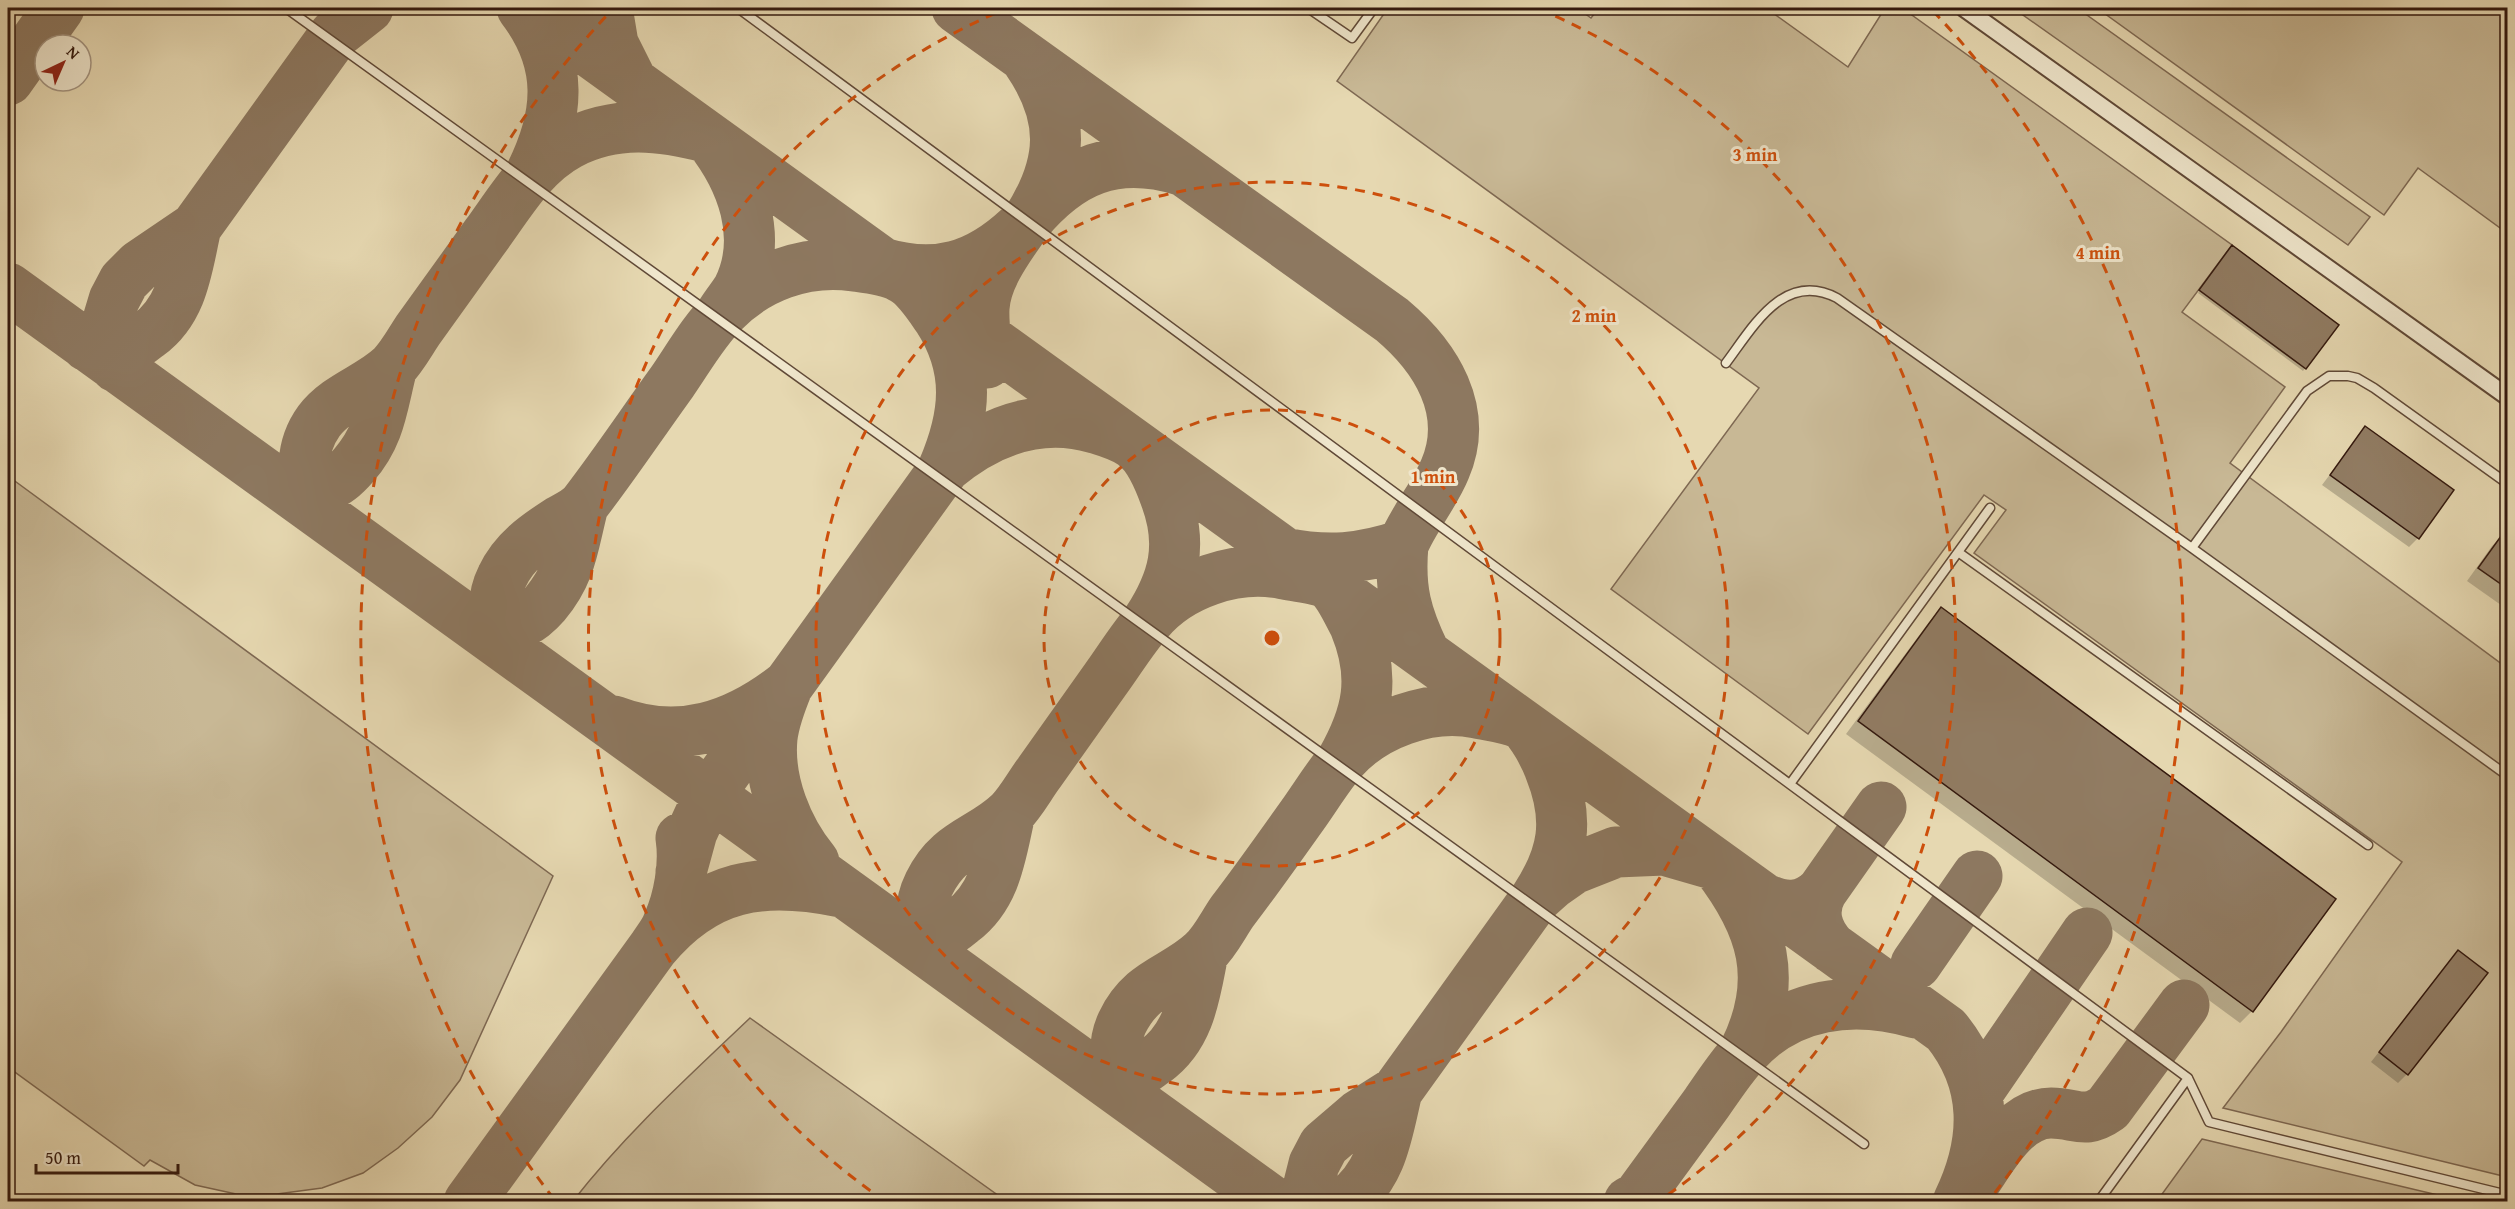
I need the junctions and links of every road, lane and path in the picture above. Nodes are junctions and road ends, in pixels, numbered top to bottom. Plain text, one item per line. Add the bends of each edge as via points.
1 (286, 8) edge
2 (738, 8) edge
3 (1308, 8) edge
4 (1374, 8) edge
5 (1964, 8) edge
6 (1726, 363) dead end
7 (2508, 397) edge
8 (2508, 484) edge
9 (1990, 508) dead end
10 (2192, 548) junction
11 (1958, 552) junction
12 (2508, 776) edge
13 (1790, 784) junction
14 (2368, 845) dead end
15 (2188, 1078) junction
16 (1864, 1144) dead end
17 (2508, 1195) edge
18 (2098, 1202) edge

1 - 16 lane
2 - 13 lane
3 - 4 lane via 1352,38
5 - 7 street
6 - 10 lane via 1779,300 1802,290 1826,292
8 - 10 lane via 2374,388 2348,376 2329,376 2307,391
9 - 11 lane
10 - 12 lane
11 - 13 lane
11 - 14 lane
13 - 15 lane
15 - 17 lane via 2209,1122
15 - 18 lane

